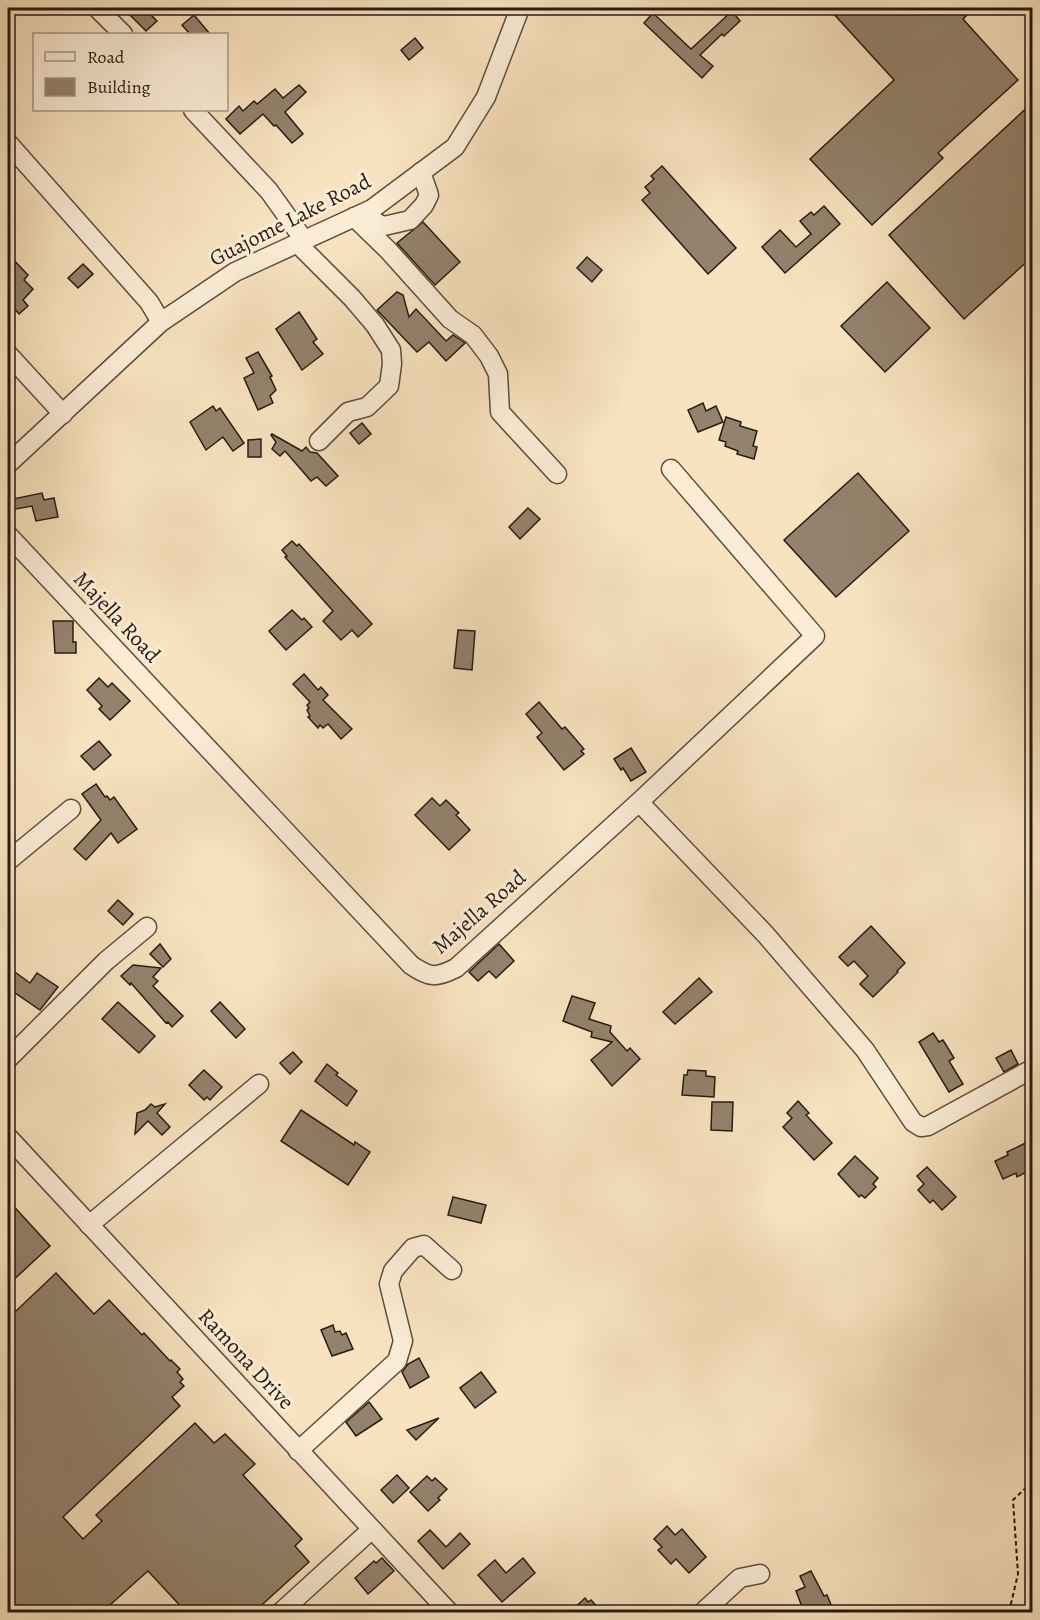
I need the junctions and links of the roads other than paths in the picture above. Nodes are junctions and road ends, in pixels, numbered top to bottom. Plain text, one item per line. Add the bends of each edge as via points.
1 (97, 8) edge
2 (520, 8) edge
3 (122, 33) edge
4 (194, 111) edge
5 (8, 143) edge
6 (421, 172) junction
7 (359, 215) junction
8 (300, 242) junction
9 (161, 321) junction
10 (8, 354) edge
11 (63, 414) junction
12 (319, 441) dead end
13 (8, 464) edge
14 (671, 469) dead end
15 (557, 474) dead end
16 (8, 535) edge
17 (639, 802) junction
18 (71, 808) dead end
19 (8, 861) edge
20 (147, 927) dead end
21 (8, 1059) edge
22 (1032, 1069) edge
23 (259, 1084) dead end
24 (8, 1137) edge
25 (89, 1225) junction
26 (452, 1270) dead end
27 (298, 1450) junction
28 (372, 1529) junction
29 (760, 1574) dead end
30 (281, 1612) edge
31 (449, 1612) edge
32 (703, 1612) edge

1 - 3 street
2 - 6 street, Guajome Lake Road via 486,97 455,147
4 - 8 street via 269,191
5 - 9 street via 149,302
6 - 7 street, Guajome Lake Road
6 - 7 street via 429,195 410,220 384,226
7 - 8 street, Guajome Lake Road
7 - 15 street via 450,319 473,335 498,374 500,412
8 - 9 street, Guajome Lake Road via 235,272
8 - 12 street via 375,325 391,350 389,386 367,407 348,412
9 - 11 street, Guajome Lake Road
10 - 11 street
11 - 13 street, Guajome Lake Road
14 - 17 street, Majella Road via 815,636
16 - 17 street, Majella Road via 411,965 424,974 440,976 456,968
17 - 22 street via 774,944 865,1050 913,1122 928,1126
18 - 19 street
20 - 21 street via 106,961
23 - 25 street
24 - 25 street, Ramona Drive
25 - 27 street, Ramona Drive
26 - 27 street via 424,1245 413,1248 393,1271 389,1284 403,1341 397,1361
27 - 28 street, Ramona Drive
28 - 30 street
28 - 31 street, Ramona Drive
29 - 32 street via 740,1578

